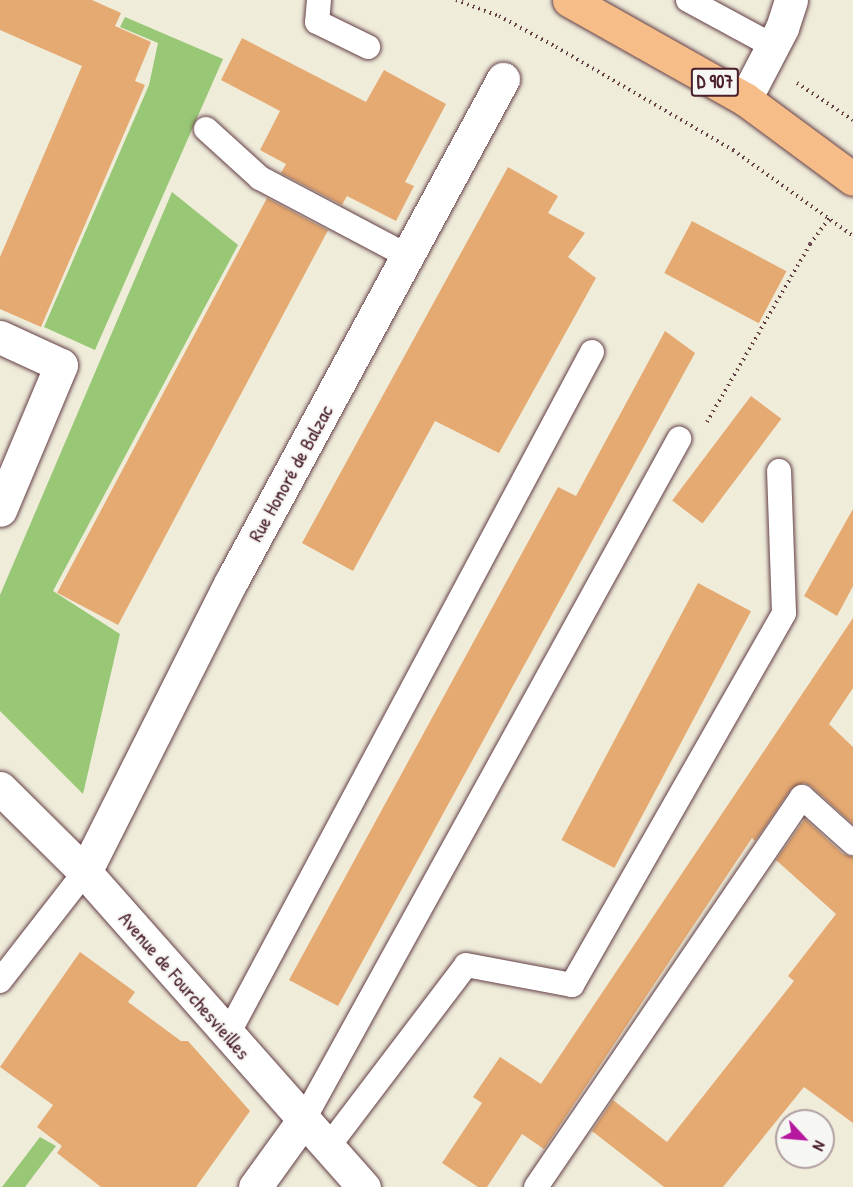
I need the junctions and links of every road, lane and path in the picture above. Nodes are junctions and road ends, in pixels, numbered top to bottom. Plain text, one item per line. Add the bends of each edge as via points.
1 (319, 0) edge
2 (456, 0) edge
3 (569, 0) edge
4 (688, 0) edge
5 (791, 0) edge
6 (773, 46) junction
7 (368, 47) dead end
8 (789, 78) dead end
9 (503, 79) dead end
10 (745, 99) junction
11 (853, 120) edge
12 (206, 129) dead end
13 (853, 178) edge
14 (831, 218) junction
15 (853, 236) edge
16 (410, 257) junction
17 (0, 337) edge
18 (592, 352) dead end
19 (679, 439) joint
20 (779, 471) dead end
21 (0, 510) edge
22 (0, 788) edge
23 (853, 843) edge
24 (85, 872) junction
25 (0, 981) edge
26 (228, 1034) junction
27 (304, 1119) junction
28 (328, 1147) junction
29 (255, 1187) edge
30 (364, 1187) edge
31 (536, 1187) edge

1 - 7 lane via 316,22
2 - 14 path via 499,16 596,69 733,150
3 - 10 main road, D 907
4 - 6 lane
5 - 6 street
6 - 10 street
8 - 11 path
9 - 16 street, Rue Honoré de Balzac
10 - 13 main road, D 907
12 - 16 lane via 260,177
14 - 15 path
14 - 19 path via 810,244 703,428
16 - 24 street, Rue Honoré de Balzac via 231,582
17 - 21 street via 61,365
18 - 26 lane
19 - 27 lane
20 - 28 lane via 784,613 572,985 466,965
22 - 24 street, Avenue de Fourchesvieilles
23 - 31 lane via 802,797
24 - 25 lane
24 - 26 street, Avenue de Fourchesvieilles
26 - 27 street, Avenue de Fourchesvieilles
27 - 28 street, Avenue de Fourchesvieilles
27 - 29 street
28 - 30 street, Avenue de Fourchesvieilles

